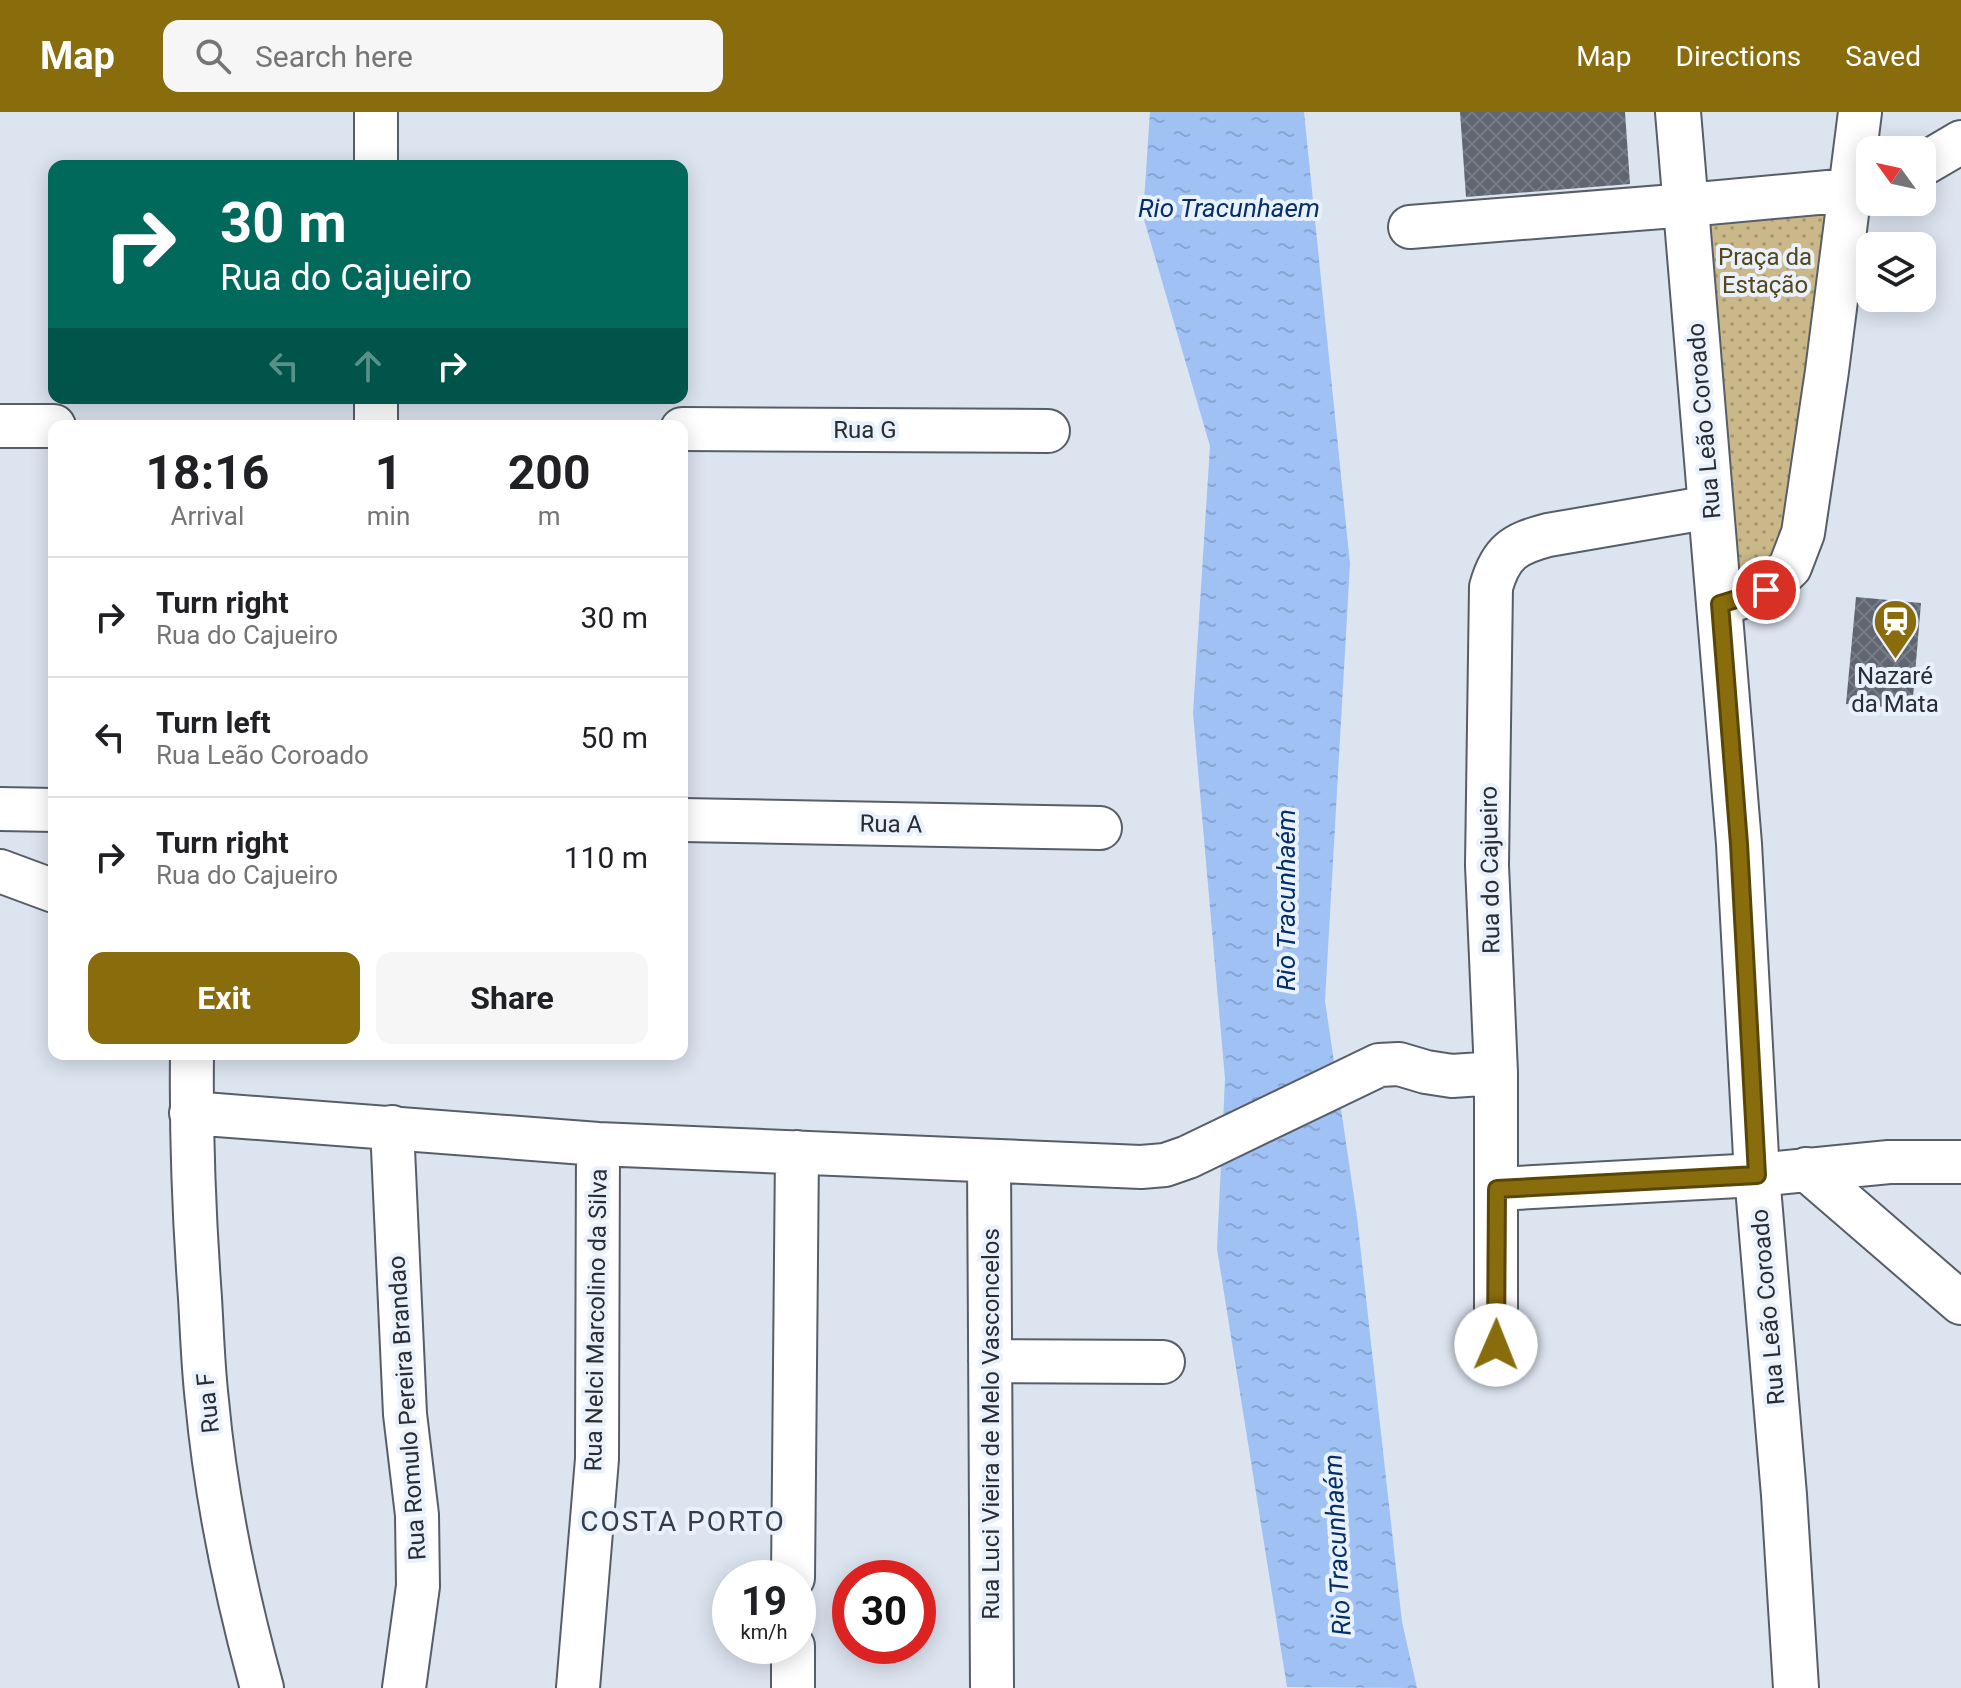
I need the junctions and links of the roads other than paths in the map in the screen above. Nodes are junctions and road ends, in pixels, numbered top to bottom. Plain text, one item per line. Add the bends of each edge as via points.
1 (376, 112) edge
2 (1678, 112) edge
3 (1860, 112) edge
4 (1860, 136) edge
5 (1961, 142) edge
6 (1936, 157) edge
7 (376, 160) edge
8 (1856, 187) edge
9 (1687, 205) junction
10 (1856, 211) edge
11 (1410, 227) dead end
12 (0, 426) edge
13 (48, 426) edge
14 (688, 429) edge
15 (1048, 431) dead end
16 (1711, 507) junction
17 (1720, 604) junction
18 (0, 809) edge
19 (48, 810) edge
20 (688, 820) edge
21 (1100, 828) dead end
22 (0, 871) edge
23 (48, 889) edge
24 (192, 1060) edge
25 (1496, 1073) junction
26 (191, 1113) junction
27 (392, 1127) junction
28 (598, 1144) junction
29 (797, 1152) junction
30 (989, 1161) junction
31 (1961, 1162) edge
32 (1806, 1169) junction
33 (1757, 1175) junction
34 (1497, 1189) junction
35 (1961, 1303) edge
36 (1496, 1345) dead end
37 (990, 1361) junction
38 (1163, 1362) dead end
39 (793, 1560) edge
40 (793, 1664) edge
41 (1791, 1687) edge
42 (262, 1688) edge
43 (404, 1688) edge
44 (578, 1688) edge
45 (793, 1688) edge
46 (992, 1688) edge

1 - 7 street
2 - 9 street, Rua Leão Coroado
3 - 4 street
5 - 6 street
8 - 9 street
9 - 11 street
9 - 16 street, Rua Leão Coroado
10 - 17 street via 1803,533 1790,567 1766,590
12 - 13 street
14 - 15 street, Rua G
16 - 17 street, Rua Leão Coroado
16 - 25 street, Rua do Cajueiro via 1525,541 1505,554 1496,569 1489,638 1487,865
17 - 33 street, Rua Leão Coroado
18 - 19 street
20 - 21 street, Rua A
22 - 23 street
24 - 26 street, Rua F
25 - 30 street via 1452,1076 1379,1065 1165,1165
25 - 34 street, Rua do Cajueiro
26 - 27 street
26 - 42 street, Rua F via 197,1267 217,1485
27 - 28 street
27 - 43 street, Rua Romulo Pereira Brandao via 405,1414 417,1515 418,1586
28 - 29 street
28 - 44 street, Rua Nelci Marcolino da Silva via 597,1459
29 - 30 street
29 - 39 street
30 - 37 street, Rua Luci Vieira de Melo Vasconcelos
31 - 32 street
32 - 33 street
32 - 35 street
33 - 34 street
33 - 41 street, Rua Leão Coroado via 1784,1495
34 - 36 street, Rua do Cajueiro
37 - 38 street
37 - 46 street, Rua Luci Vieira de Melo Vasconcelos
40 - 45 street

